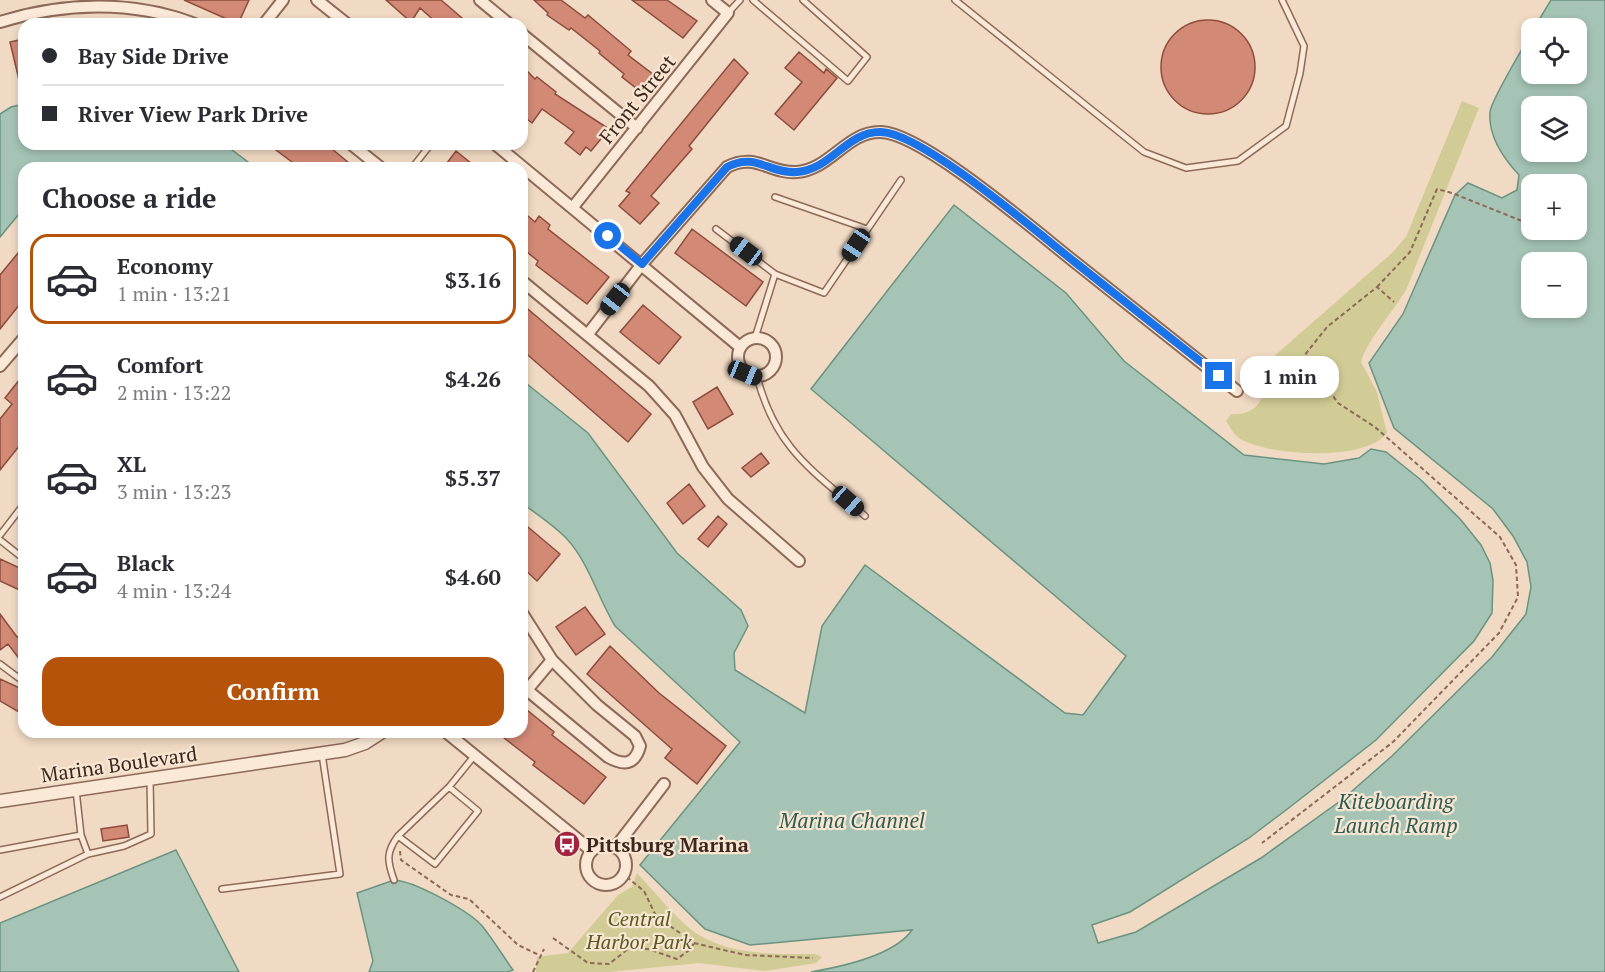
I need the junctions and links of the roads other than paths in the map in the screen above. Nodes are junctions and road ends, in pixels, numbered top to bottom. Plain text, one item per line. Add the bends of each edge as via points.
1 (283, 0) edge
2 (317, 0) edge
3 (480, 0) edge
4 (712, 0) edge
5 (740, 0) edge
6 (753, 0) edge
7 (802, 0) edge
8 (955, 0) edge
9 (1282, 0) edge
10 (109, 1) edge
11 (728, 13) junction
12 (178, 18) edge
13 (269, 18) edge
14 (340, 18) edge
15 (502, 18) edge
16 (0, 22) edge
17 (528, 39) edge
18 (637, 128) junction
19 (358, 150) edge
20 (426, 150) edge
21 (502, 150) edge
22 (374, 162) edge
23 (417, 162) edge
24 (517, 162) edge
25 (528, 171) edge
26 (901, 180) dead end
27 (775, 197) dead end
28 (573, 207) junction
29 (716, 229) dead end
30 (867, 229) junction
31 (642, 264) junction
32 (775, 274) junction
33 (528, 286) edge
34 (588, 334) junction
35 (755, 338) junction
36 (18, 345) edge
37 (740, 347) junction
38 (0, 366) edge
39 (757, 378) junction
40 (1237, 391) road end
41 (18, 512) edge
42 (865, 516) dead end
43 (0, 538) edge
44 (18, 554) edge
45 (799, 561) dead end
46 (528, 622) edge
47 (552, 660) junction
48 (0, 664) edge
49 (18, 678) edge
50 (528, 689) edge
51 (528, 695) edge
52 (371, 738) edge
53 (454, 738) edge
54 (322, 754) junction
55 (475, 754) junction
56 (150, 779) junction
57 (664, 784) dead end
58 (449, 787) junction
59 (76, 790) junction
60 (0, 801) edge
61 (81, 836) junction
62 (398, 836) junction
63 (615, 848) junction
64 (0, 850) edge
65 (592, 851) junction
66 (88, 854) junction
67 (394, 880) dead end
68 (222, 889) dead end
69 (0, 897) edge

1 - 13 street
2 - 14 street
3 - 15 street
4 - 11 street
5 - 11 lane
6 - 7 lane via 848,81 867,57
8 - 9 lane via 1144,152 1186,168 1238,161 1286,126 1304,46
10 - 12 street
10 - 16 street
11 - 18 street, Front Street
17 - 18 street
18 - 28 street, Front Street
19 - 22 street
20 - 23 lane
21 - 24 street
25 - 28 street
26 - 30 lane
27 - 30 lane
28 - 31 street
29 - 32 lane
30 - 32 lane via 824,293
31 - 34 street
31 - 37 street
31 - 40 street via 727,167 741,160 795,172 814,169 858,137 888,132 921,146 984,190
32 - 35 lane
33 - 34 street
34 - 45 street via 649,386 675,415 703,467 728,499
35 - 37 street
35 - 39 street via 771,344 776,360 770,372
36 - 38 street
37 - 39 street via 740,367
39 - 42 lane via 768,415 796,456
41 - 43 lane
43 - 44 lane
46 - 47 street
47 - 50 street
47 - 51 street via 634,736 640,746 634,760 618,763 608,757
48 - 49 lane
52 - 54 street, Marina Boulevard via 355,747
53 - 55 street
54 - 56 street, Marina Boulevard
54 - 68 lane via 340,873
55 - 58 lane
55 - 65 street
56 - 59 street, Marina Boulevard
56 - 66 lane via 151,834 124,846
57 - 63 street
58 - 62 lane
58 - 62 lane via 478,811 435,864
59 - 60 street, Marina Boulevard
59 - 61 lane
61 - 64 lane
61 - 66 lane
62 - 67 lane via 390,846 387,860
63 - 65 street via 606,845
63 - 65 street via 624,856 623,874 615,883 597,884 587,872
66 - 69 lane

